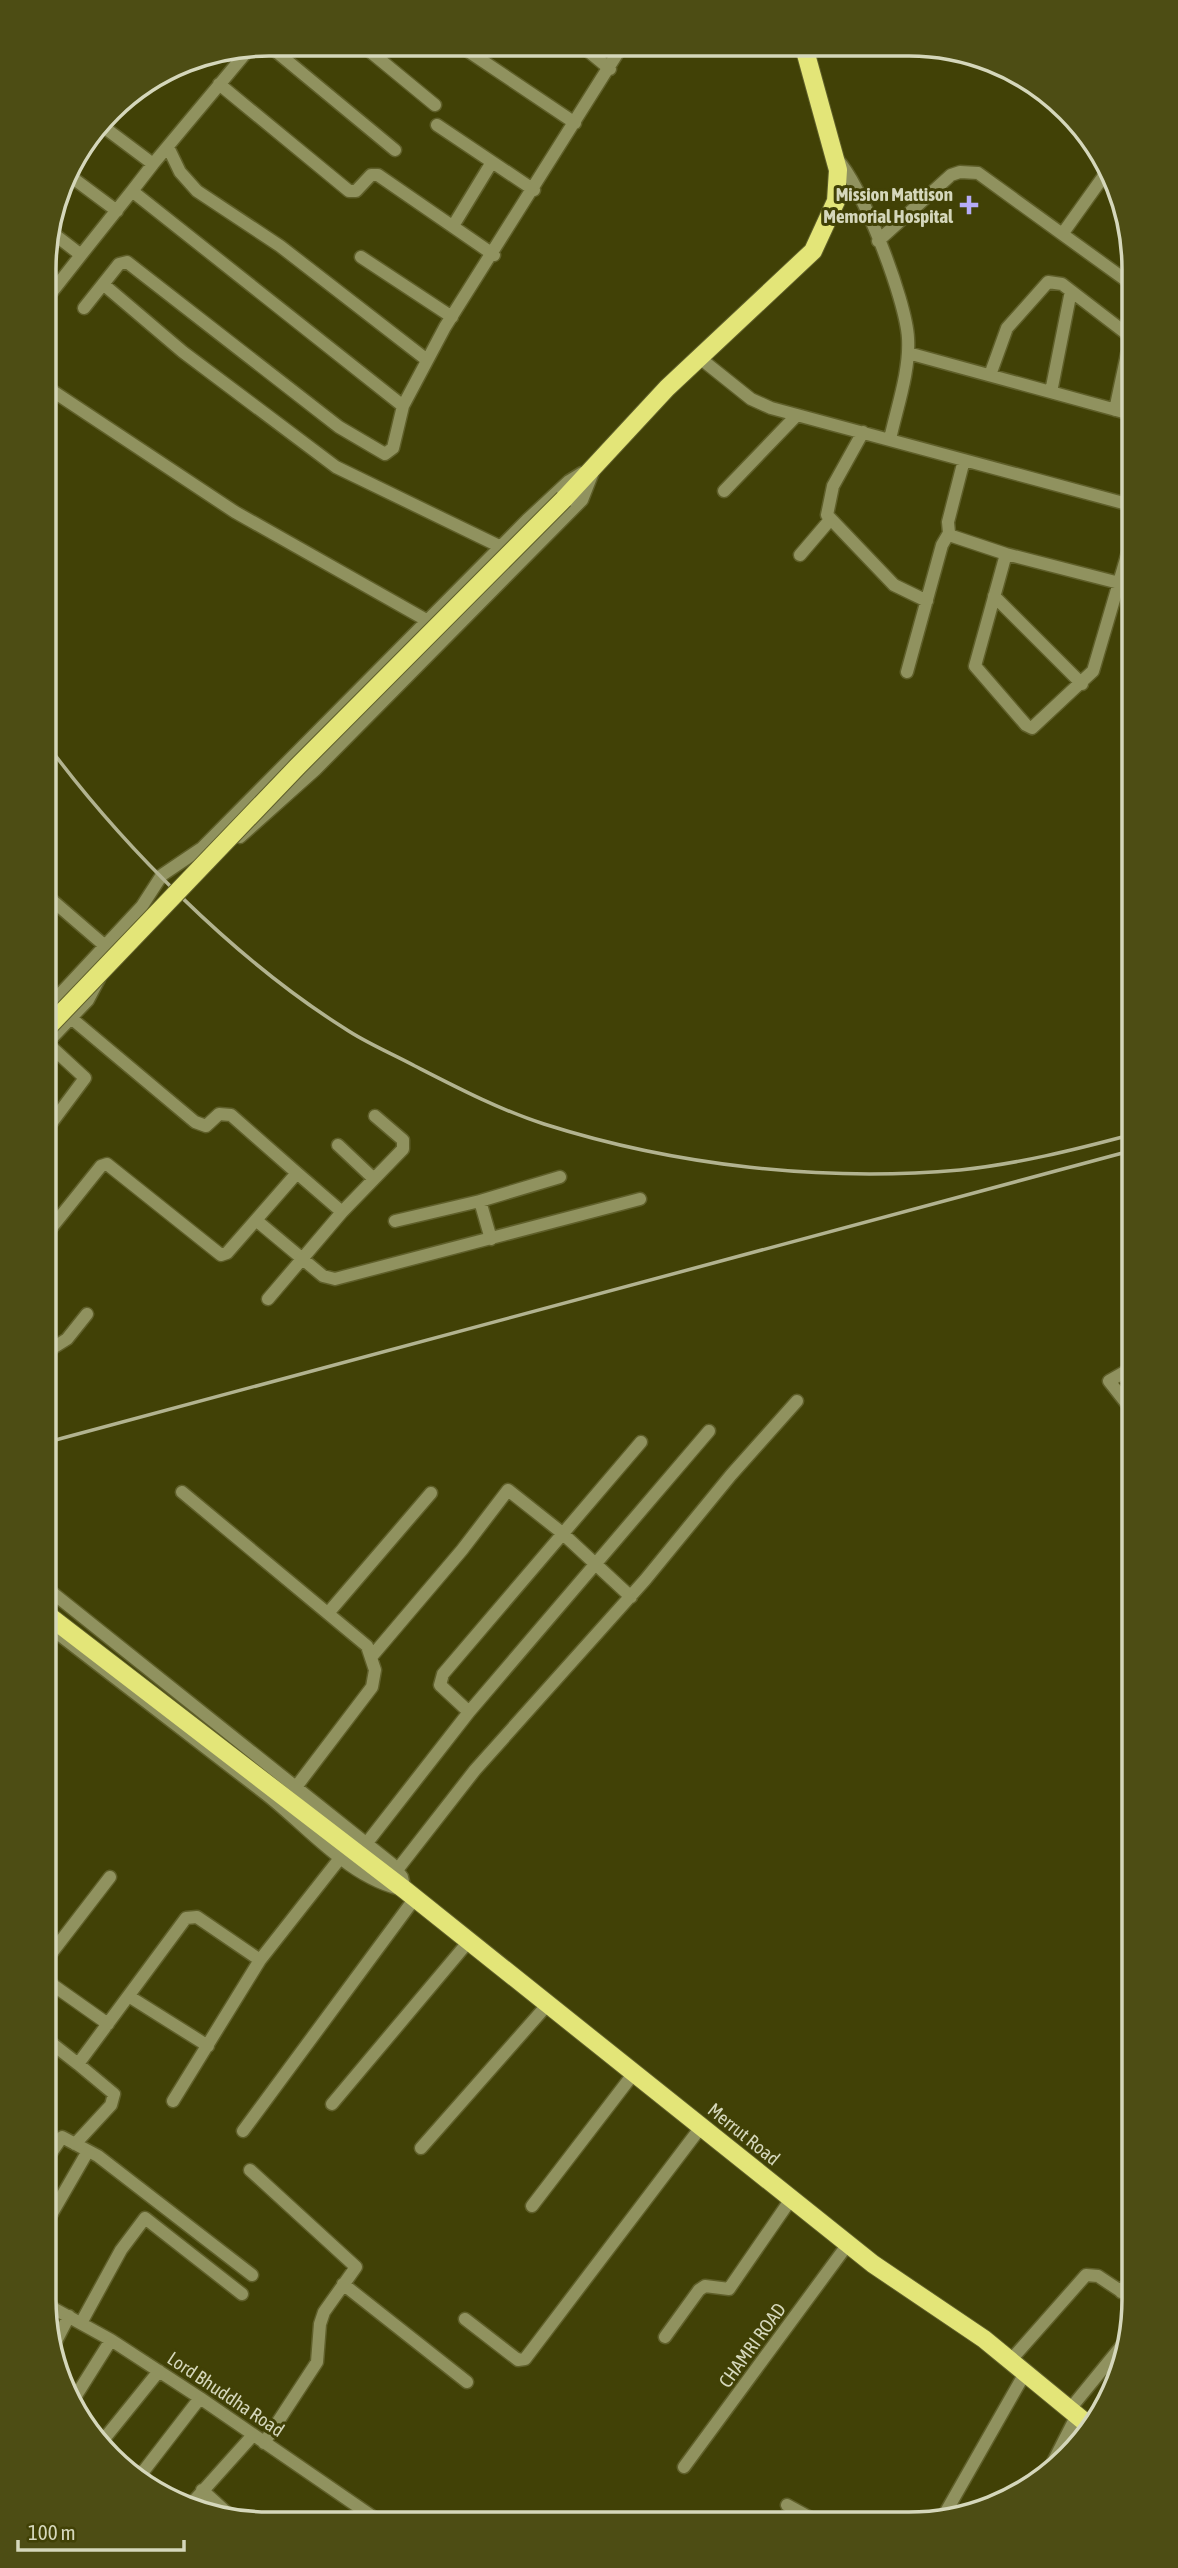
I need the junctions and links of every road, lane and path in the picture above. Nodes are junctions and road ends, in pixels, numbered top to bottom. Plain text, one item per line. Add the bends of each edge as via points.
1 (281, 56) edge
2 (384, 56) edge
3 (474, 56) edge
4 (594, 56) edge
5 (617, 56) edge
6 (806, 56) edge
7 (241, 58) edge
8 (610, 69) junction
9 (219, 84) junction
10 (435, 105) dead end
11 (575, 123) junction
12 (437, 125) dead end
13 (108, 130) edge
14 (168, 147) junction
15 (395, 150) dead end
16 (834, 157) junction
17 (492, 162) junction
18 (153, 164) junction
19 (1101, 179) edge
20 (76, 180) edge
21 (534, 190) junction
22 (131, 191) junction
23 (117, 211) junction
24 (453, 226) junction
25 (1063, 233) junction
26 (59, 238) edge
27 (878, 241) junction
28 (81, 255) junction
29 (494, 255) junction
30 (360, 257) dead end
31 (1122, 277) edge
32 (103, 284) junction
33 (56, 287) edge
34 (1071, 291) junction
35 (84, 308) dead end
36 (452, 317) junction
37 (1122, 330) edge
38 (908, 353) junction
39 (701, 359) junction
40 (427, 360) junction
41 (990, 376) junction
42 (1051, 392) junction
43 (56, 393) edge
44 (403, 406) junction
45 (1121, 412) edge
46 (797, 415) junction
47 (863, 432) junction
48 (890, 439) junction
49 (964, 460) junction
50 (596, 466) junction
51 (724, 491) dead end
52 (1122, 502) edge
53 (829, 521) junction
54 (948, 533) junction
55 (501, 547) junction
56 (1006, 554) junction
57 (800, 555) dead end
58 (1122, 583) edge
59 (1122, 590) edge
60 (994, 596) junction
61 (927, 601) junction
62 (428, 621) junction
63 (907, 673) dead end
64 (1082, 684) junction
65 (202, 848) junction
66 (56, 903) edge
67 (103, 946) junction
68 (56, 994) edge
69 (71, 1018) junction
70 (56, 1019) edge
71 (56, 1034) edge
72 (56, 1051) edge
73 (375, 1116) dead end
74 (56, 1117) edge
75 (338, 1145) dead end
76 (297, 1173) junction
77 (560, 1177) dead end
78 (374, 1179) junction
79 (640, 1199) dead end
80 (480, 1200) junction
81 (342, 1212) junction
82 (256, 1220) junction
83 (395, 1221) dead end
84 (56, 1223) edge
85 (491, 1239) junction
86 (302, 1258) junction
87 (268, 1299) dead end
88 (87, 1314) dead end
89 (56, 1346) edge
90 (1122, 1374) edge
91 (1122, 1398) edge
92 (797, 1401) dead end
93 (709, 1431) dead end
94 (641, 1441) dead end
95 (182, 1492) dead end
96 (431, 1493) dead end
97 (561, 1532) junction
98 (594, 1563) junction
99 (56, 1596) edge
100 (631, 1597) junction
101 (330, 1612) junction
102 (56, 1621) edge
103 (56, 1633) edge
104 (372, 1656) junction
105 (470, 1712) junction
106 (296, 1787) junction
107 (366, 1844) junction
108 (341, 1857) junction
109 (397, 1870) junction
110 (110, 1877) dead end
111 (410, 1894) junction
112 (470, 1941) junction
113 (56, 1947) edge
114 (260, 1960) junction
115 (56, 1987) edge
116 (130, 1997) junction
117 (548, 2004) junction
118 (108, 2024) junction
119 (208, 2046) junction
120 (56, 2047) edge
121 (78, 2064) junction
122 (634, 2073) junction
123 (173, 2101) dead end
124 (332, 2104) dead end
125 (701, 2127) junction
126 (243, 2131) dead end
127 (56, 2144) edge
128 (75, 2144) junction
129 (421, 2148) dead end
130 (88, 2151) junction
131 (250, 2170) dead end
132 (791, 2199) junction
133 (158, 2202) junction
134 (56, 2206) edge
135 (532, 2206) dead end
136 (151, 2220) junction
137 (848, 2244) junction
138 (252, 2275) dead end
139 (344, 2284) junction
140 (1121, 2292) edge
141 (242, 2294) dead end
142 (57, 2310) edge
143 (69, 2316) junction
144 (465, 2319) dead end
145 (81, 2323) junction
146 (59, 2334) edge
147 (665, 2337) dead end
148 (111, 2340) junction
149 (1010, 2361) junction
150 (1111, 2365) edge
151 (159, 2371) junction
152 (1025, 2373) junction
153 (467, 2382) dead end
154 (78, 2392) edge
155 (200, 2398) junction
156 (1079, 2417) edge
157 (106, 2436) edge
158 (258, 2439) junction
159 (1064, 2444) edge
160 (684, 2467) dead end
161 (144, 2471) edge
162 (202, 2490) junction
163 (195, 2499) edge
164 (787, 2505) dead end
165 (219, 2506) edge
166 (948, 2508) edge
167 (366, 2512) edge
168 (800, 2512) edge

1 - 15 street
2 - 10 street
3 - 11 street
4 - 8 street
5 - 8 street
6 - 16 main road
7 - 9 street
8 - 11 street
9 - 14 street
9 - 24 street via 349,191 378,175
11 - 21 street
12 - 17 street
13 - 18 street
14 - 18 street
14 - 40 street via 180,172 197,191 280,246
16 - 27 street via 853,179
16 - 39 main road via 836,201 813,251
17 - 21 street
17 - 24 street
18 - 22 street
19 - 25 street
20 - 23 street
21 - 29 street
22 - 23 street
22 - 44 street
23 - 28 street
24 - 29 street
25 - 27 street via 991,180 978,173 960,172
25 - 31 street
26 - 28 street
27 - 38 street via 905,320
28 - 33 street
29 - 36 street
30 - 36 street
32 - 35 street
32 - 44 street via 127,262 339,427 385,454 393,448
32 - 55 street via 183,352 337,467
34 - 37 street
34 - 41 street via 1056,281 1042,286 1007,328
34 - 42 street
36 - 40 street
38 - 41 street
38 - 48 street
39 - 46 street via 751,398
39 - 50 main road via 627,428
40 - 44 street
41 - 42 street
42 - 45 street
43 - 62 street via 235,512
46 - 47 street
46 - 51 street
47 - 48 street
47 - 53 street via 830,494
48 - 49 street
49 - 52 street
49 - 54 street
50 - 55 street via 569,481
50 - 65 street via 582,500 315,770 233,842 213,850
50 - 70 main road, bridge
53 - 57 street
53 - 61 street via 894,586
54 - 56 street
54 - 61 street
55 - 62 street
56 - 58 street
56 - 60 street
59 - 64 street via 1097,663
60 - 64 street
60 - 64 street via 975,666 1026,726 1038,726
61 - 63 street
62 - 65 street
65 - 67 street via 162,875 142,906
66 - 67 street
67 - 68 street
67 - 69 street via 100,979
69 - 71 street
69 - 76 street via 195,1122 206,1126 219,1114 231,1115
72 - 74 street via 85,1078
73 - 78 street via 404,1144
75 - 78 street
76 - 81 street
76 - 82 street
77 - 80 street
78 - 81 street
79 - 85 street
80 - 83 street
80 - 85 street
81 - 86 street
82 - 84 street via 227,1253 216,1254 107,1164
82 - 86 street
85 - 86 street via 334,1279 323,1276
86 - 87 street
88 - 89 street
90 - 91 street via 1109,1381
92 - 100 street
93 - 98 street
94 - 97 street
95 - 101 street
96 - 101 street
97 - 98 street
97 - 104 street via 508,1490
97 - 105 street via 443,1674 440,1685
98 - 100 street
98 - 105 street
99 - 106 street
100 - 109 street via 474,1770
101 - 104 street
102 - 111 main road, Merrut Road
103 - 108 street
104 - 106 street via 372,1687
105 - 107 street
106 - 107 street
107 - 109 street
108 - 111 street via 383,1886
108 - 114 street
109 - 111 street
110 - 113 street
111 - 112 main road, Merrut Road
111 - 126 street
112 - 117 main road, Merrut Road
112 - 124 street
114 - 116 street via 192,1916 186,1918
114 - 119 street
115 - 118 street
116 - 118 street
116 - 119 street
117 - 122 main road, Merrut Road
117 - 129 street
118 - 121 street
119 - 123 street
120 - 121 street
121 - 128 street via 114,2094 110,2105
122 - 125 main road, Merrut Road
122 - 135 street
125 - 132 main road, Merrut Road
125 - 144 street via 526,2359 518,2360
127 - 128 street via 61,2137
128 - 130 street
130 - 133 street
130 - 134 street
131 - 139 street via 355,2262
132 - 137 main road, Merrut Road
132 - 147 street via 729,2289 705,2286 699,2290
133 - 136 street
133 - 138 street
136 - 141 street
136 - 145 street via 144,2219 121,2250
137 - 149 main road, Merrut Road
137 - 160 street, CHAMRI ROAD
139 - 153 street
139 - 158 street via 324,2312 317,2362
140 - 149 street via 1093,2274 1086,2276
142 - 143 street, Lord Bhuddha Road
143 - 145 street, Lord Bhuddha Road
143 - 146 street
145 - 148 street, Lord Bhuddha Road
148 - 151 street, Lord Bhuddha Road
148 - 154 street
149 - 152 main road, Merrut Road
150 - 156 street
151 - 155 street, Lord Bhuddha Road
151 - 157 street
152 - 156 main road, Merrut Road
152 - 166 street
155 - 158 street, Lord Bhuddha Road
155 - 161 street
156 - 159 street
158 - 162 street
158 - 167 street, Lord Bhuddha Road
162 - 163 street
162 - 165 street
164 - 168 street

